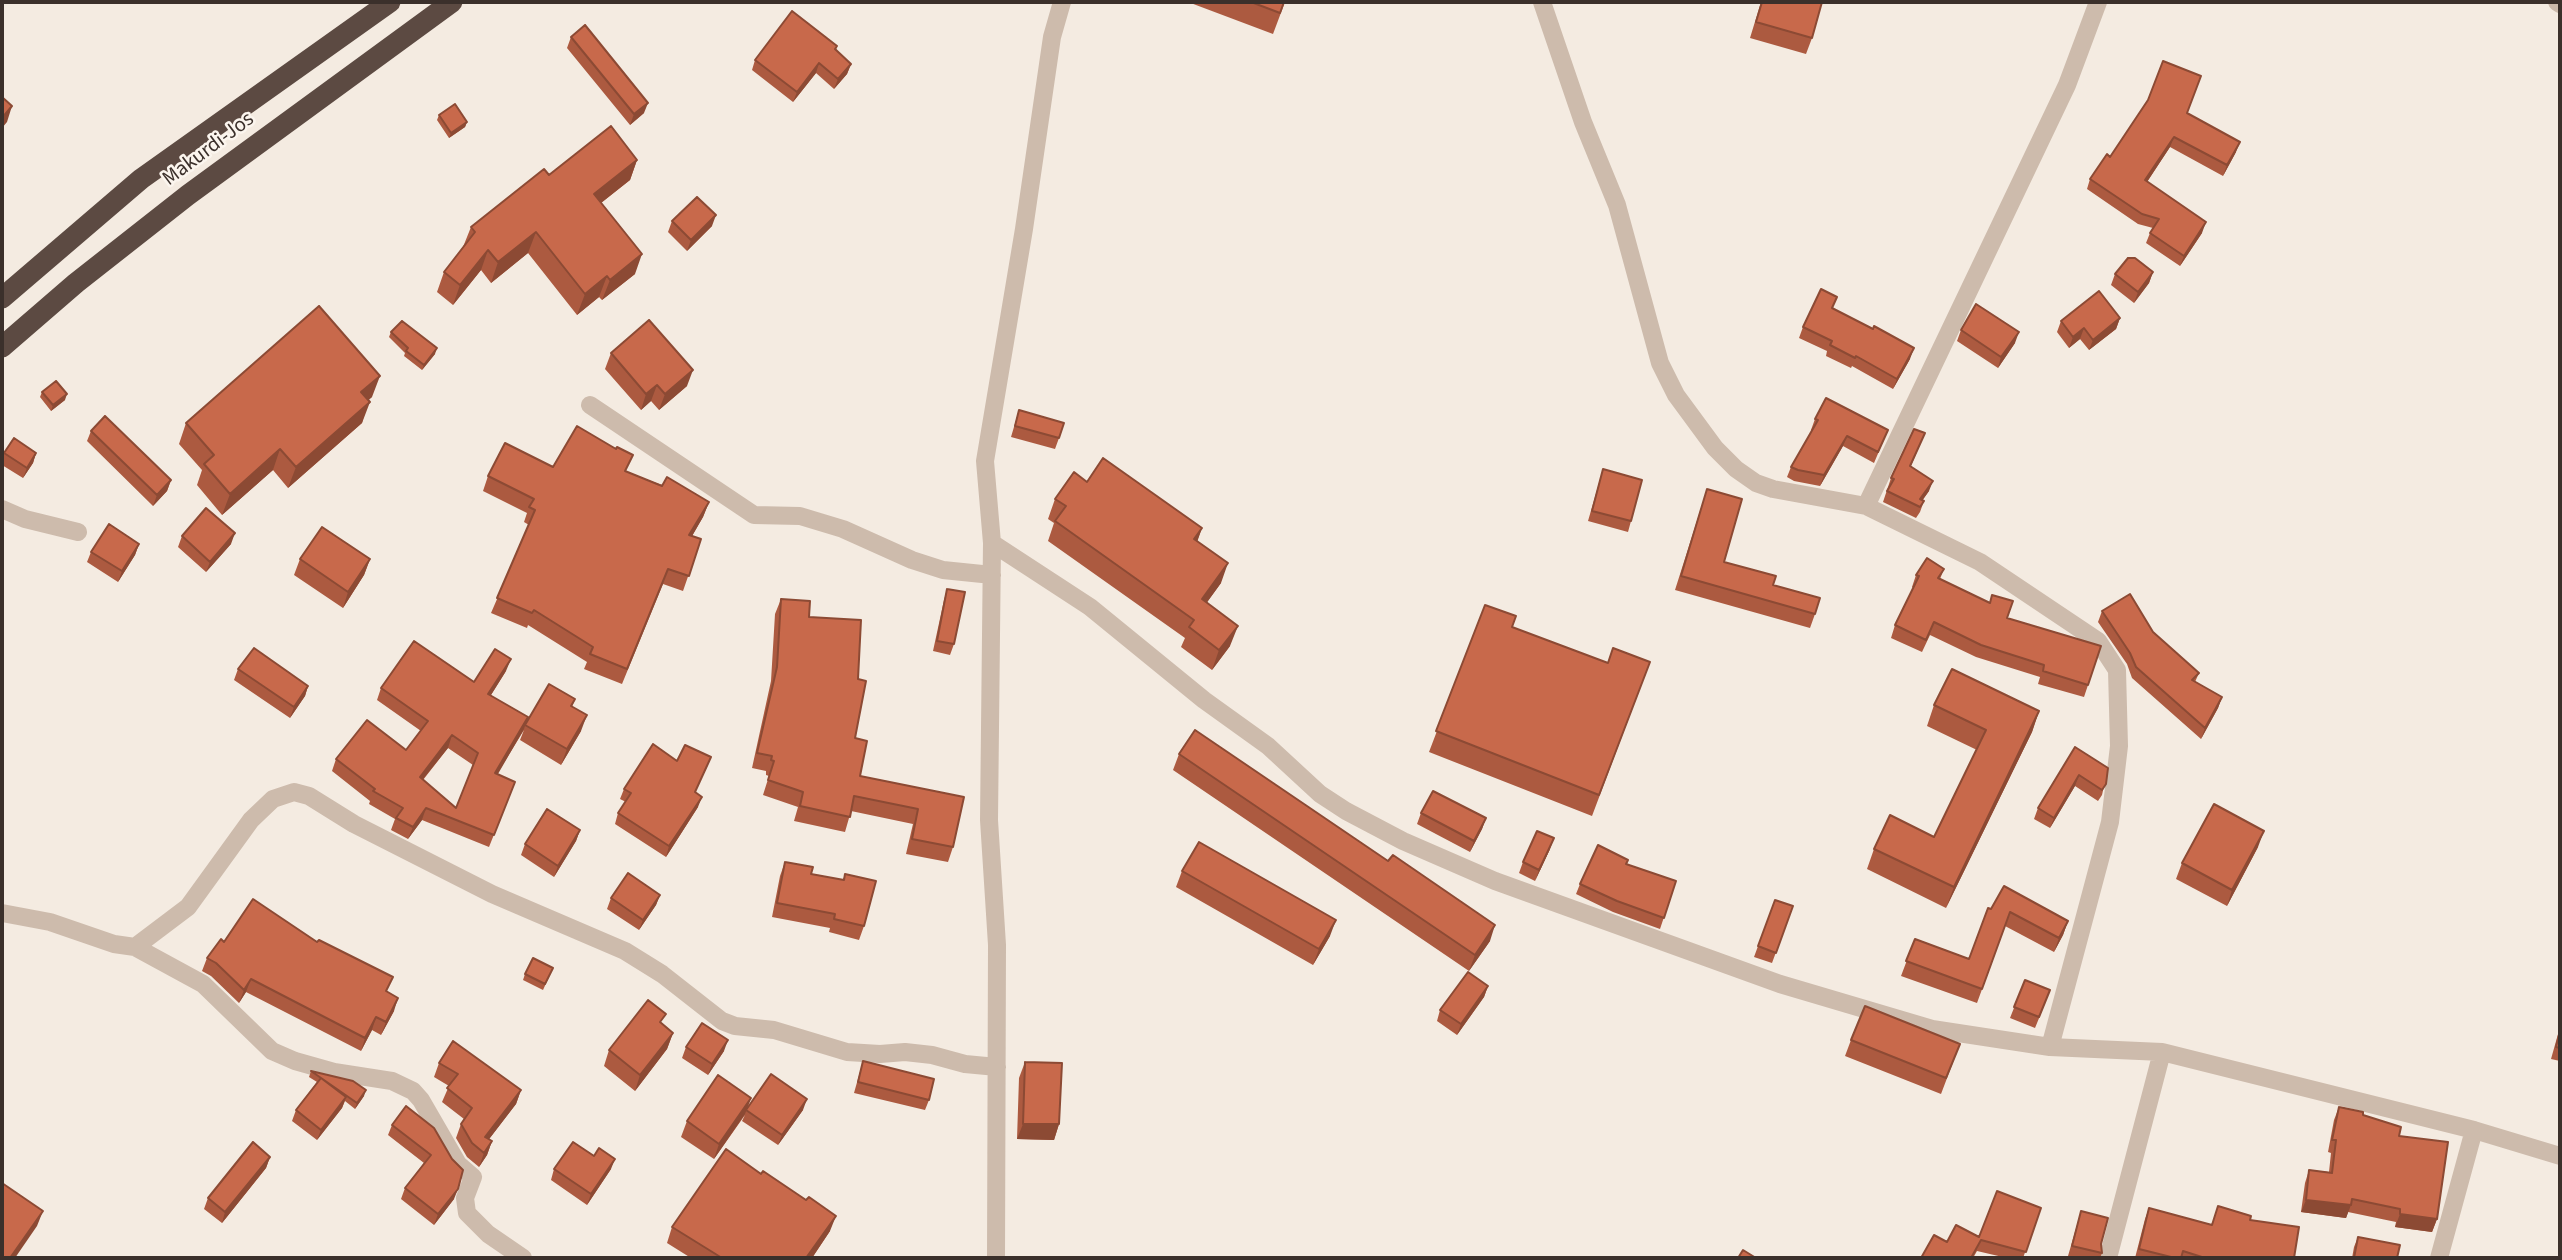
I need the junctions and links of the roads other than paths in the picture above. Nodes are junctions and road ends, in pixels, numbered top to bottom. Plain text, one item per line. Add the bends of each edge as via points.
1 (390, 2) edge
2 (452, 2) edge
3 (1062, 2) edge
4 (1542, 2) edge
5 (2098, 2) edge
6 (3, 294) edge
7 (2, 347) edge
8 (590, 405) dead end
9 (1866, 506) junction
10 (2, 509) edge
11 (78, 532) dead end
12 (992, 543) junction
13 (992, 575) junction
14 (2, 913) edge
15 (135, 947) junction
16 (2050, 1047) junction
17 (2162, 1052) junction
18 (997, 1066) junction
19 (2474, 1129) junction
20 (2560, 1156) edge
21 (523, 1258) edge
22 (996, 1258) edge
23 (2108, 1258) edge
24 (2439, 1258) edge

1 - 6 highway, Makurdi-Jos via 141,179
2 - 7 highway, Makurdi-Jos via 188,195
3 - 12 street via 1052,37 985,461
4 - 9 street via 1617,205 1660,363 1676,394 1715,448 1756,483
5 - 9 street via 2067,85
8 - 13 street via 754,515 800,516 943,570
9 - 16 street via 2013,582 2098,641 2117,670 2119,746 2110,822
10 - 11 street
12 - 13 street
12 - 16 street via 1090,607 1268,746 1320,794 1403,841 1495,881 1780,984 1932,1029
13 - 18 street via 989,820 997,945
14 - 15 street
15 - 18 street via 188,907 258,813 273,799 294,792 492,894 625,951 734,1026 774,1030 847,1052 905,1052
15 - 21 street via 203,984 272,1051 334,1072 392,1081 413,1091 458,1164 473,1177 465,1198 467,1213
16 - 17 street
17 - 19 street
17 - 23 street
18 - 22 street
19 - 20 street
19 - 24 street

